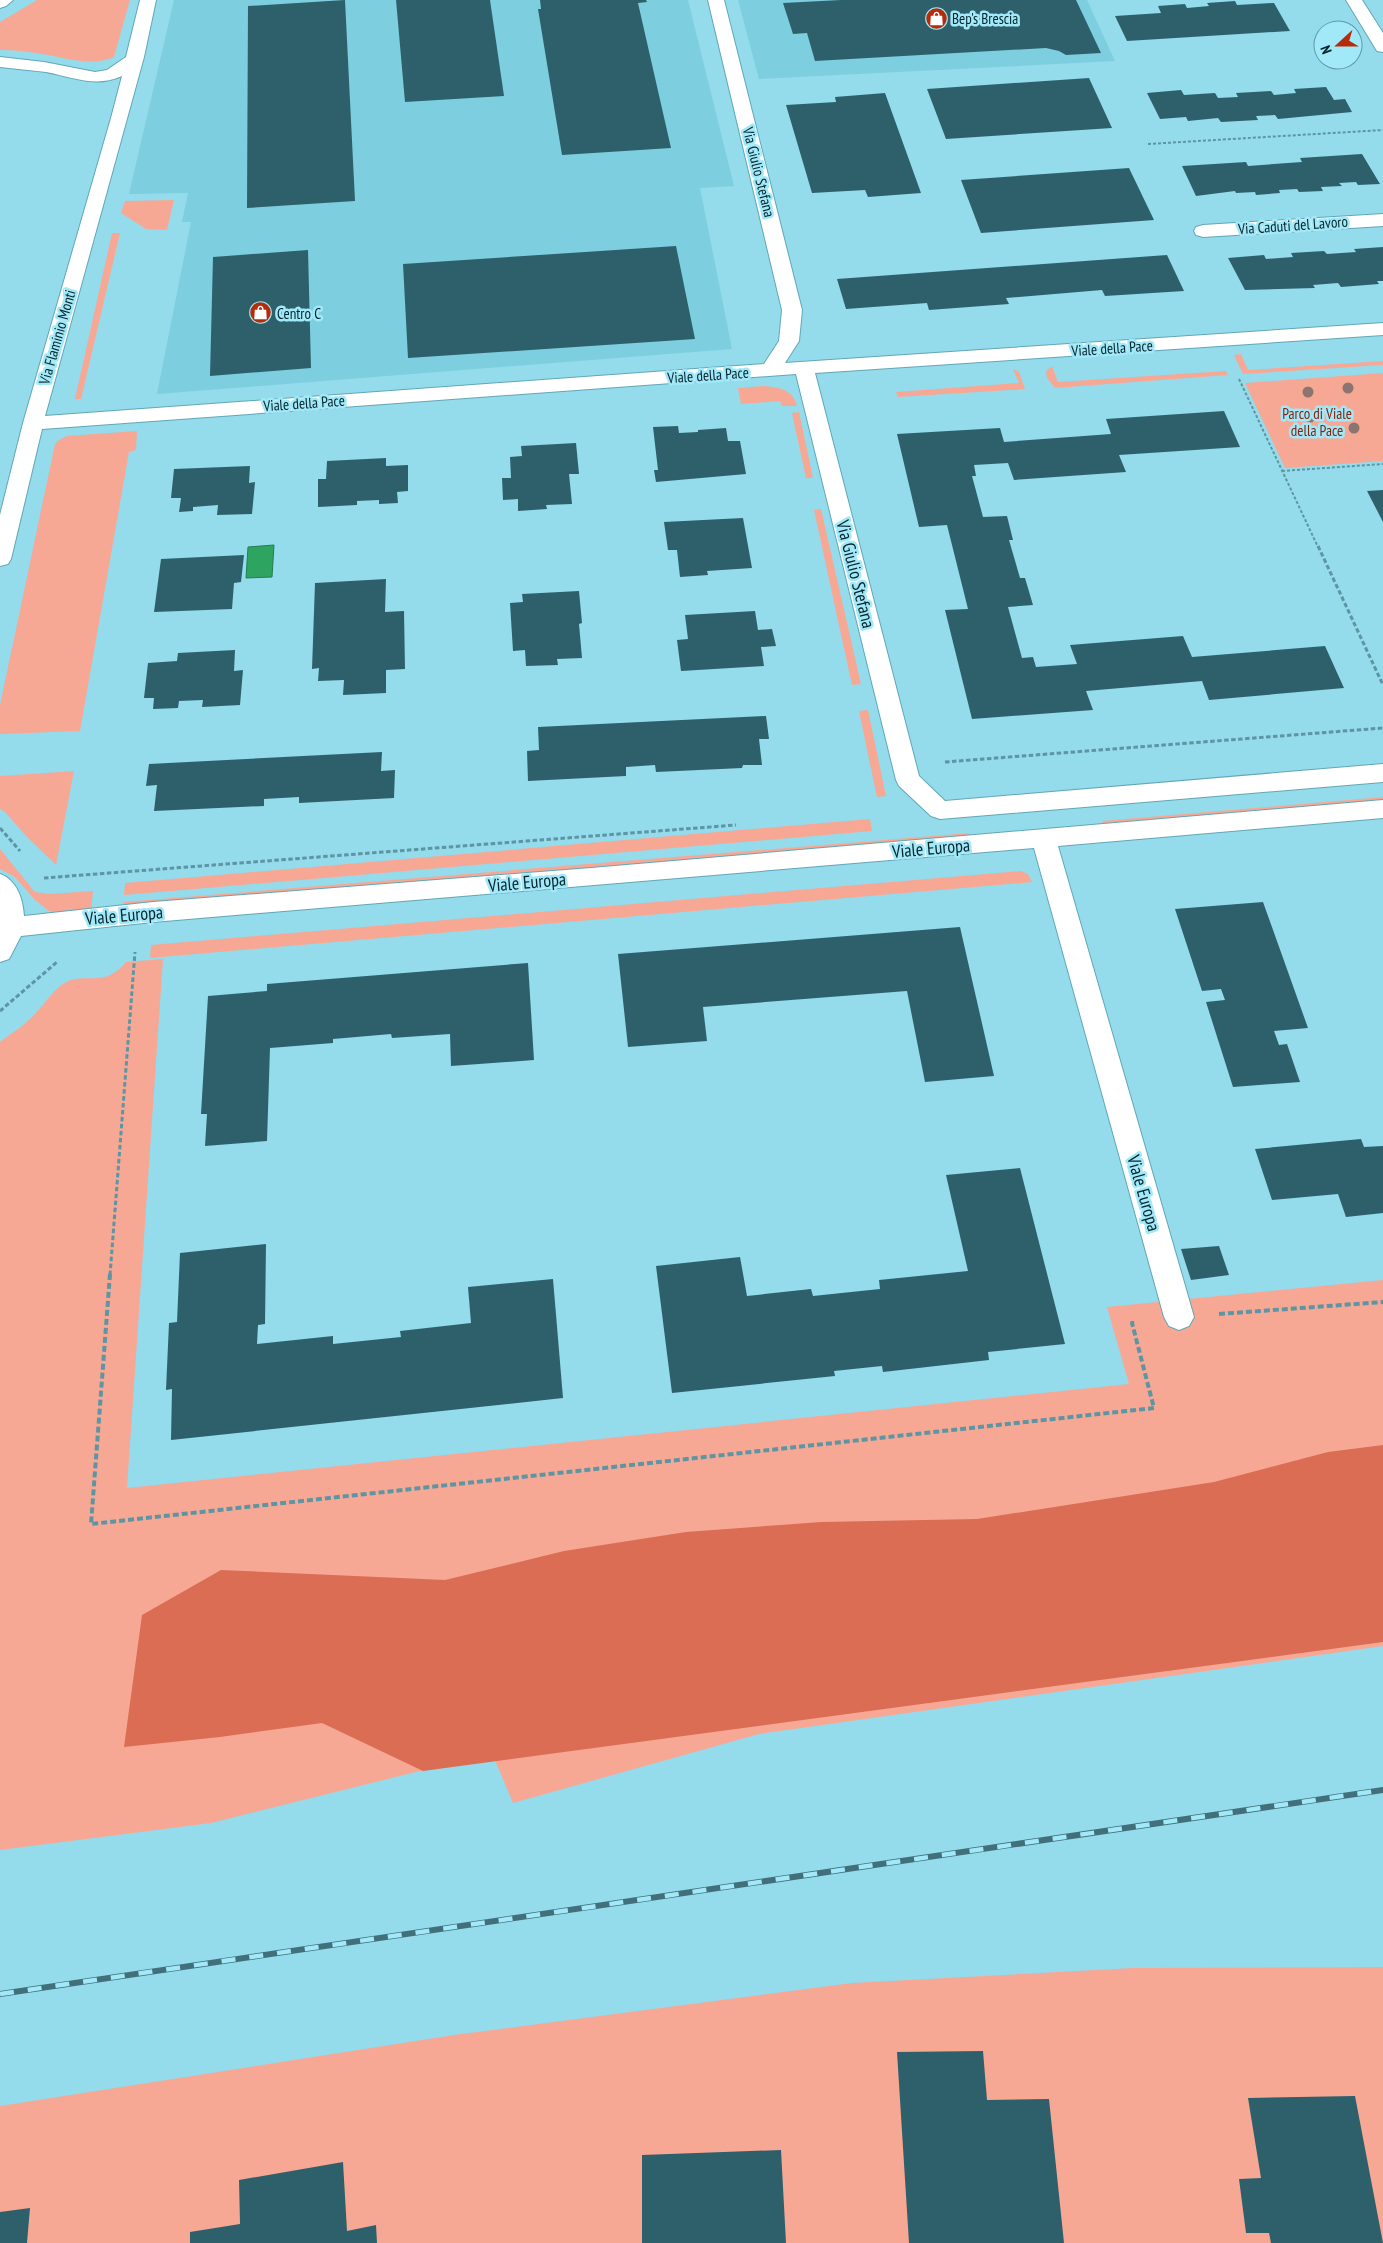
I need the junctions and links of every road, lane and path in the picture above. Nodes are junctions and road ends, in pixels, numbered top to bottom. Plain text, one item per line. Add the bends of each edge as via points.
1 (5, 0) edge
2 (148, 0) edge
3 (716, 0) edge
4 (1354, 0) edge
5 (0, 3) edge
6 (1383, 47) edge
7 (136, 57) junction
8 (0, 62) edge
9 (85, 78) junction
10 (120, 118) junction
11 (1383, 130) edge
12 (1148, 144) dead end
13 (1383, 220) edge
14 (1203, 231) dead end
15 (1383, 330) edge
16 (804, 368) junction
17 (771, 370) junction
18 (1238, 379) dead end
19 (33, 423) junction
20 (1383, 464) edge
21 (1282, 471) junction
22 (0, 559) edge
23 (1383, 685) edge
24 (1383, 728) edge
25 (943, 763) dead end
26 (1383, 773) edge
27 (1383, 809) edge
28 (738, 824) dead end
29 (0, 828) edge
30 (1044, 838) junction
31 (26, 857) dead end
32 (38, 872) dead end
33 (0, 884) edge
34 (10, 927) junction
35 (136, 949) dead end
36 (0, 952) edge
37 (60, 959) dead end
38 (0, 1011) edge
39 (1383, 1302) edge
40 (1179, 1317) junction

1 - 5 street
2 - 7 street, Via Flaminio Monti
3 - 17 street, Via Giulio Stefana via 792,310 789,341
4 - 6 street
7 - 9 street via 120,71
7 - 10 street, Via Flaminio Monti
8 - 9 street via 47,67
9 - 10 street via 108,93 118,106
10 - 19 street, Via Flaminio Monti
11 - 12 path
13 - 14 street, Via Caduti del Lavoro
15 - 16 street, Viale della Pace
16 - 17 street, Viale della Pace
16 - 26 street, Via Giulio Stefana via 908,780 940,810
17 - 19 street, Viale della Pace
18 - 21 path
19 - 22 street, Via Flaminio Monti
20 - 21 path
21 - 23 path
24 - 25 path
27 - 30 street, Viale Europa
28 - 32 path via 45,879
29 - 31 path
30 - 34 street, Viale Europa via 153,912
30 - 40 street, Viale Europa
33 - 34 street via 10,906
34 - 36 street
35 - 40 path via 91,1524 1154,1408 1132,1323
37 - 38 path
39 - 40 path

